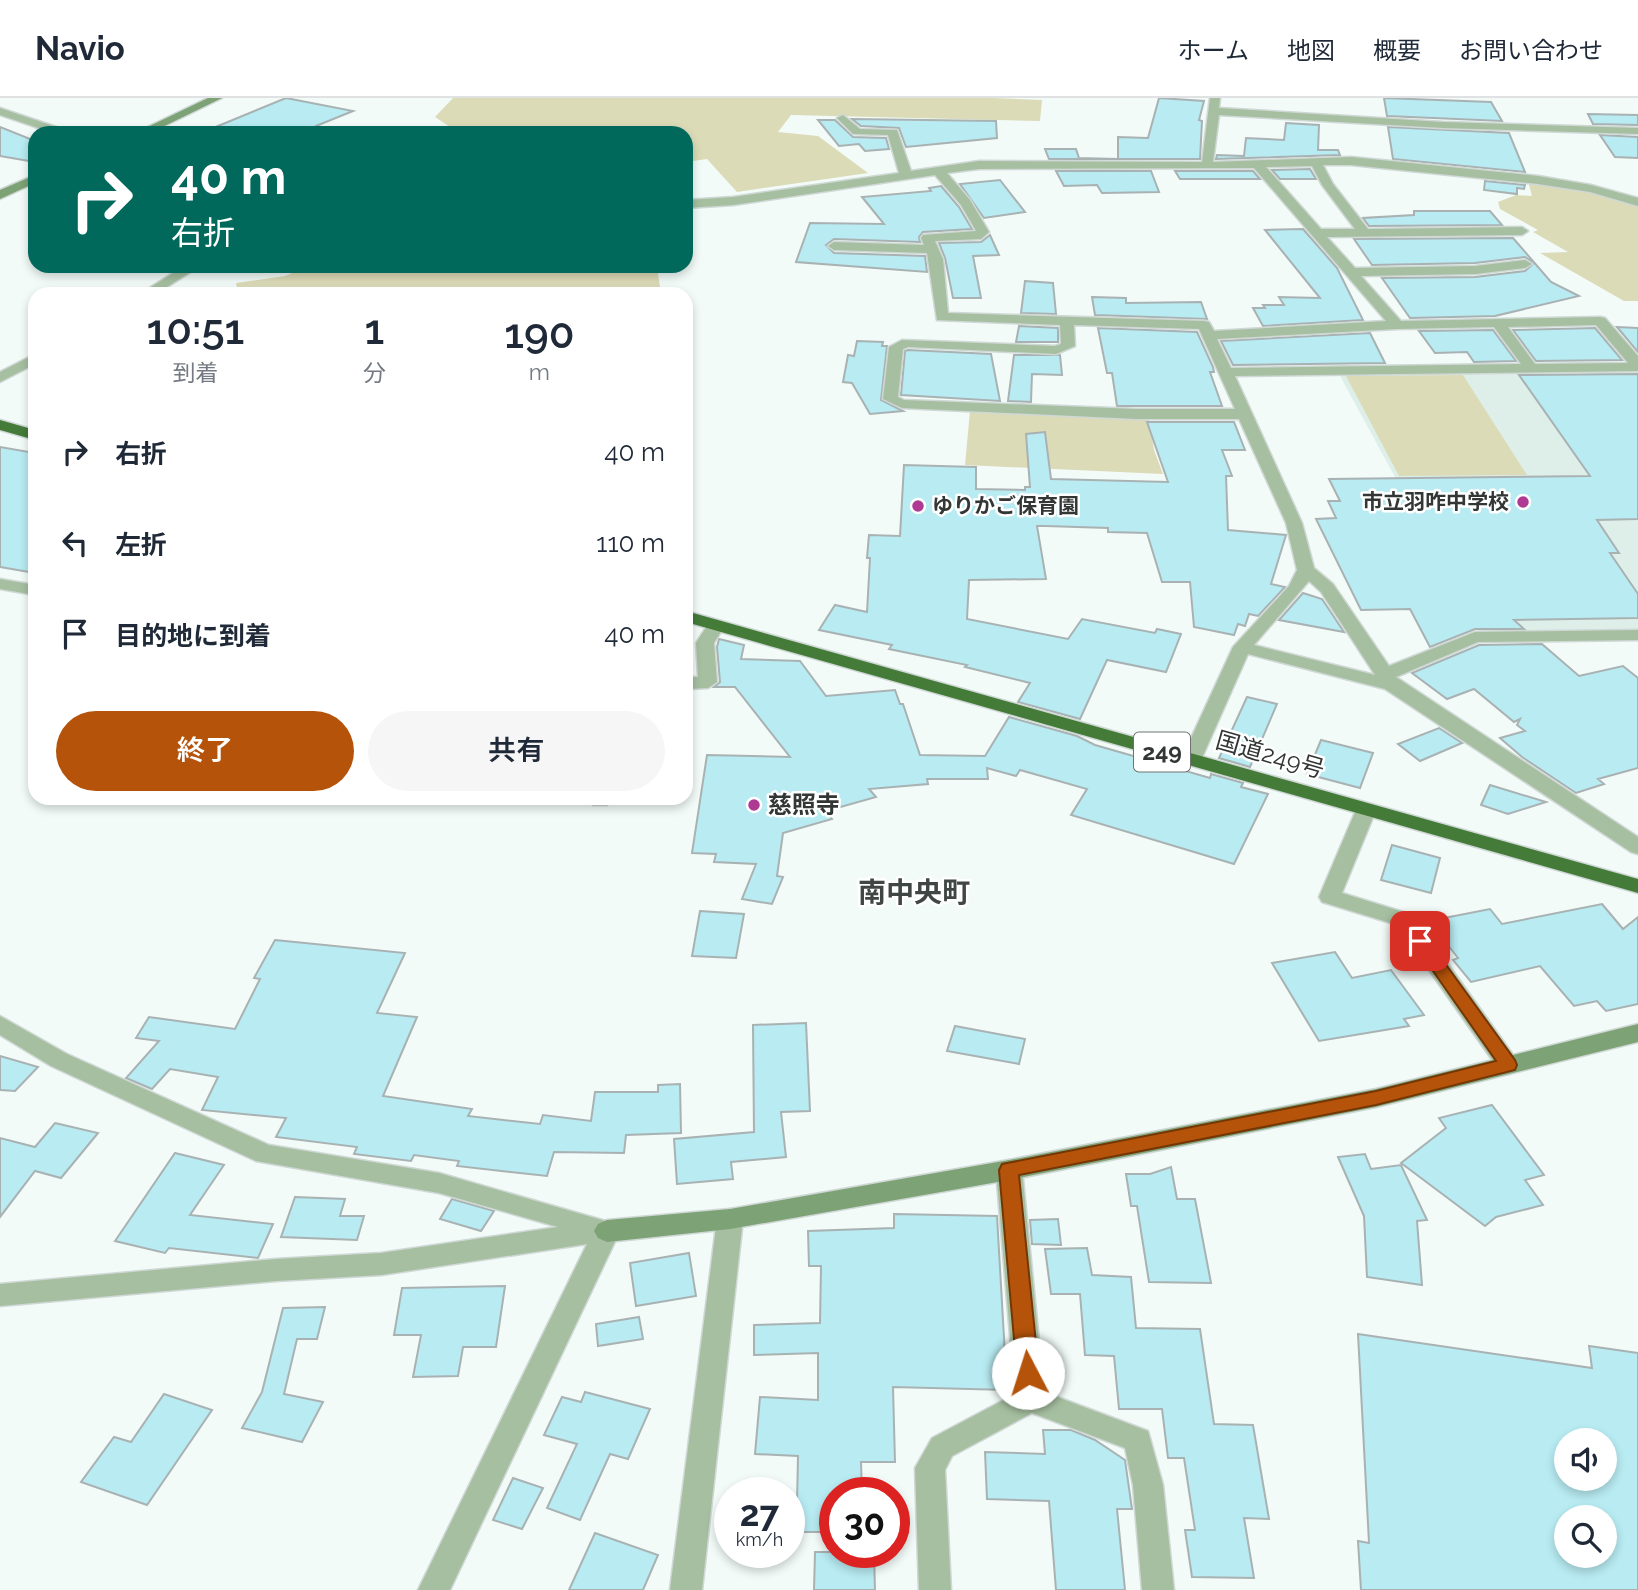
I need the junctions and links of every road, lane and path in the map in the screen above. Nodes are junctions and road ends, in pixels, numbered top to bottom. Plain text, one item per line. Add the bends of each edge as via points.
1 (217, 98) edge
2 (1215, 98) edge
3 (0, 111) edge
4 (1213, 111) junction
5 (843, 118) dead end
6 (44, 126) edge
7 (156, 126) edge
8 (1638, 131) edge
9 (1316, 163) junction
10 (1258, 165) junction
11 (1207, 166) junction
12 (942, 170) junction
13 (906, 175) junction
14 (28, 184) edge
15 (0, 195) edge
16 (1638, 202) edge
17 (693, 204) edge
18 (1522, 230) dead end
19 (1364, 232) junction
20 (1317, 233) junction
21 (834, 246) dead end
22 (930, 249) junction
23 (1525, 264) dead end
24 (1350, 272) junction
25 (182, 273) edge
26 (158, 287) edge
27 (1067, 320) junction
28 (1498, 323) junction
29 (1397, 325) junction
30 (1209, 335) junction
31 (28, 362) edge
32 (1638, 366) edge
33 (1531, 368) junction
34 (1226, 372) junction
35 (0, 378) edge
36 (1245, 414) junction
37 (0, 425) edge
38 (28, 433) edge
39 (1306, 569) junction
40 (0, 584) edge
41 (28, 589) edge
42 (693, 618) edge
43 (716, 625) junction
44 (1638, 635) edge
45 (1242, 647) junction
46 (1388, 680) junction
47 (693, 683) edge
48 (1191, 760) junction
49 (1367, 810) junction
50 (1638, 847) edge
51 (1638, 886) edge
52 (0, 1024) edge
53 (1638, 1033) edge
54 (1508, 1065) junction
55 (1009, 1170) junction
56 (730, 1219) junction
57 (607, 1231) junction
58 (0, 1295) edge
59 (1030, 1400) junction
60 (434, 1590) edge
61 (686, 1590) edge
62 (934, 1590) edge
63 (1158, 1590) edge

1 - 7 street
2 - 4 street
3 - 6 street
4 - 8 street
4 - 11 street
5 - 13 street via 857,132 893,132
9 - 10 street
9 - 16 street via 1351,161 1538,180
9 - 19 street
10 - 11 street
10 - 20 street
11 - 12 street via 979,165
12 - 13 street
12 - 22 street via 941,176 966,203 983,233 927,238
13 - 17 street
14 - 15 street
18 - 19 street
19 - 20 street
20 - 24 street
21 - 22 street
22 - 27 street via 936,259 942,317
23 - 24 street via 1475,270
24 - 29 street
25 - 26 street
27 - 30 street via 1204,325
27 - 36 street via 1068,346 1056,350 907,343 896,347 890,399 902,404 1122,414
28 - 29 street
28 - 32 street via 1600,321
28 - 33 street
29 - 30 street
30 - 34 street
31 - 35 street
32 - 33 street
33 - 34 street
34 - 36 street
36 - 39 street via 1294,523
37 - 38 highway
39 - 45 street via 1296,588
39 - 46 street via 1327,588
40 - 41 street
42 - 43 highway, 国道249号 / 249
43 - 47 street via 705,643 708,682
43 - 48 highway, 国道249号 / 249
44 - 46 street via 1475,637
45 - 46 street
45 - 48 street
46 - 50 street
48 - 49 highway, 国道249号 / 249
49 - 51 highway, 国道249号 / 249
49 - 54 street via 1330,897 1405,920
52 - 57 street via 59,1060 265,1154 439,1183
53 - 54 street
54 - 55 street via 1376,1098
55 - 56 street
55 - 59 street
56 - 57 street
56 - 61 street
57 - 58 street via 381,1264
57 - 60 street
59 - 62 street via 942,1447 930,1468
59 - 63 street via 1138,1440 1149,1485

